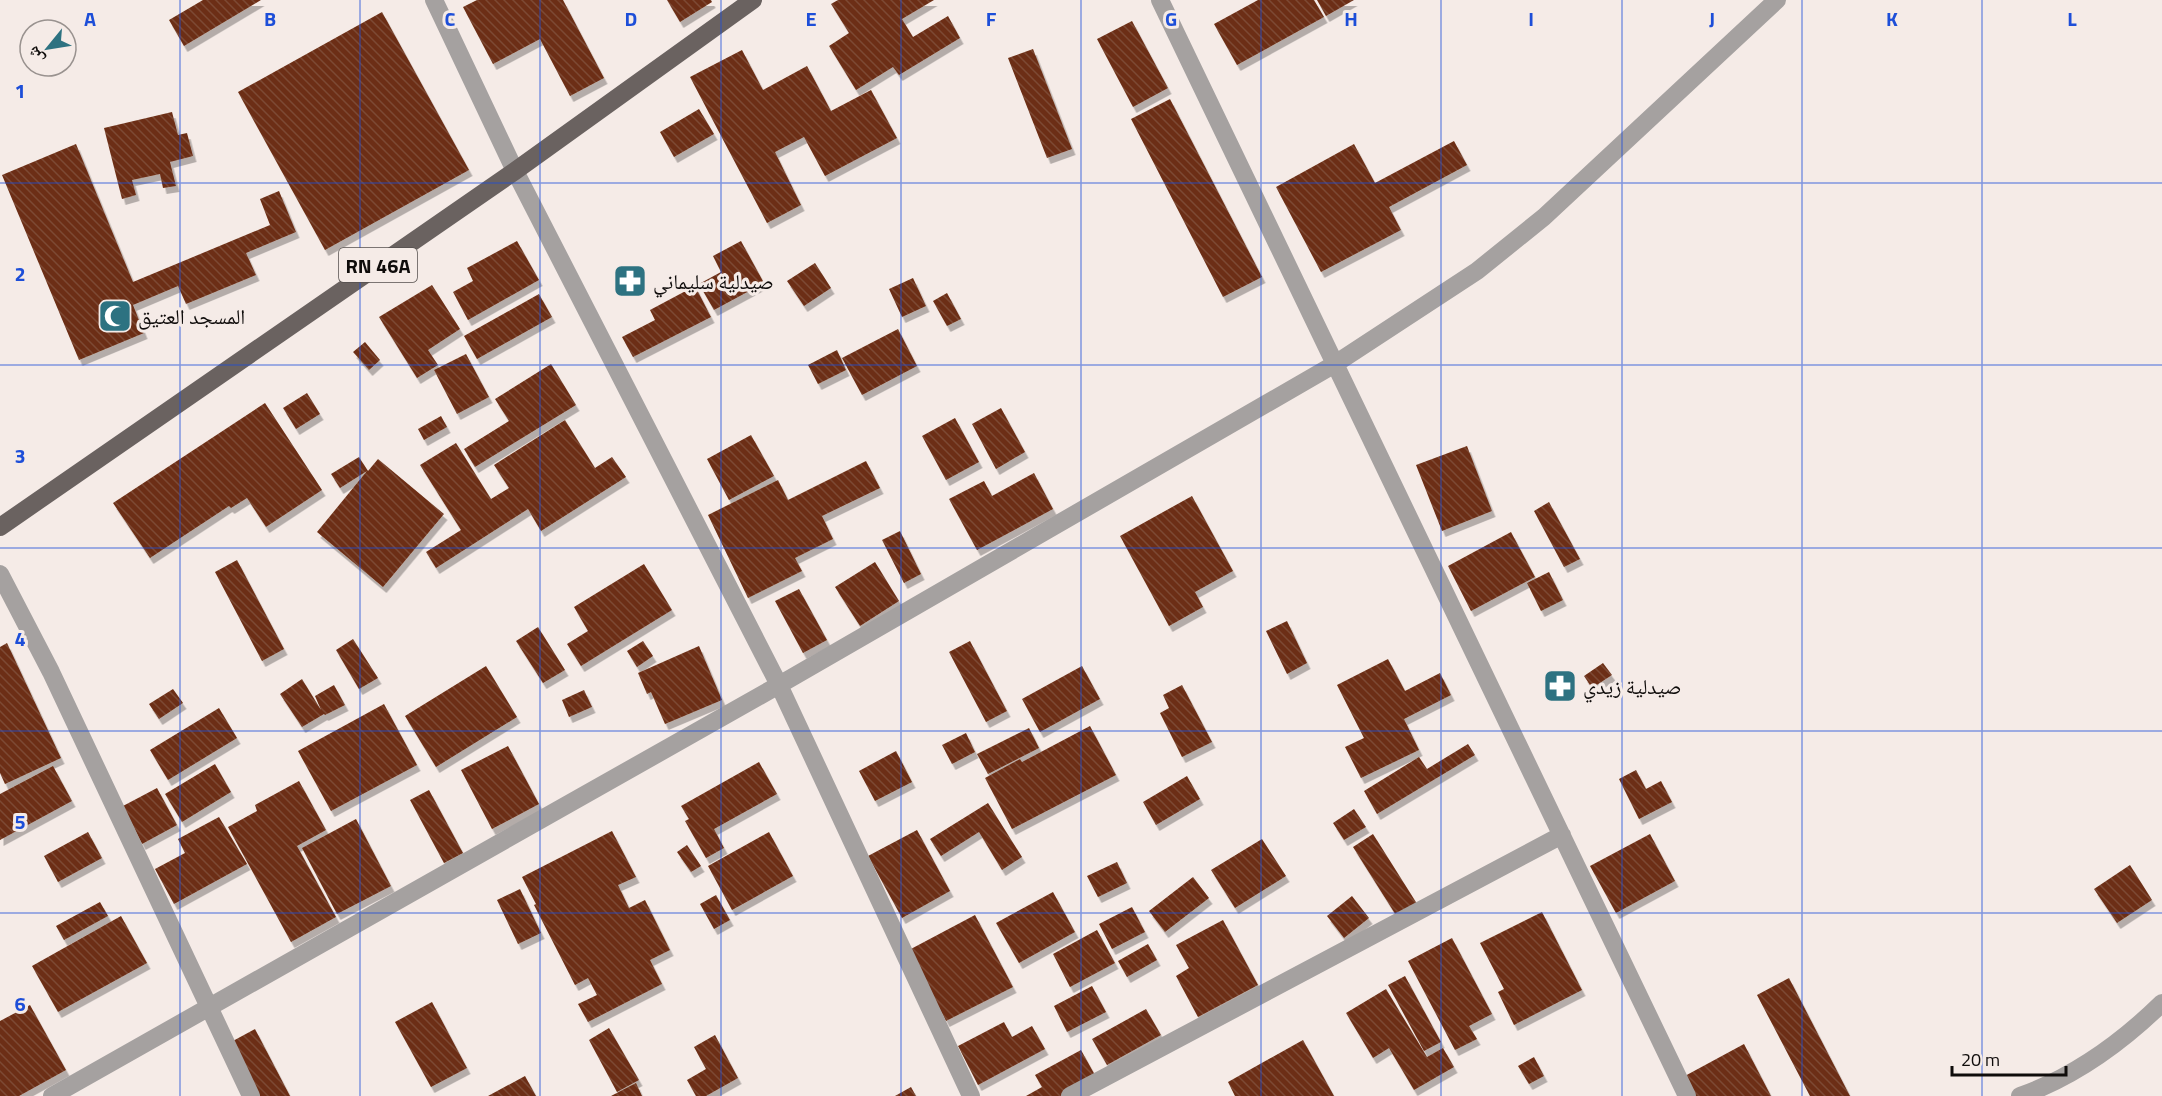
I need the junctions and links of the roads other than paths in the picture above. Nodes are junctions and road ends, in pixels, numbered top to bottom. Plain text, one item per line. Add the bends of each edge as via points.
1 (434, 0) edge
2 (753, 0) edge
3 (1160, 0) edge
4 (1777, 0) edge
5 (515, 171) junction
6 (1335, 364) junction
7 (0, 527) edge
8 (0, 574) edge
9 (779, 685) junction
10 (1562, 835) junction
11 (2162, 1003) edge
12 (209, 1007) junction
13 (52, 1096) edge
14 (251, 1096) edge
15 (971, 1096) edge
16 (1070, 1096) edge
17 (1687, 1096) edge
18 (2020, 1096) edge

1 - 5 street
2 - 5 main road, RN 46A
3 - 6 street
4 - 6 street via 1511,245
5 - 7 main road, RN 46A
5 - 9 street
6 - 9 street
6 - 10 street
8 - 12 street via 51,672
9 - 12 street
9 - 15 street
10 - 16 street
10 - 17 street
11 - 18 street via 2103,1052
12 - 13 street
12 - 14 street

